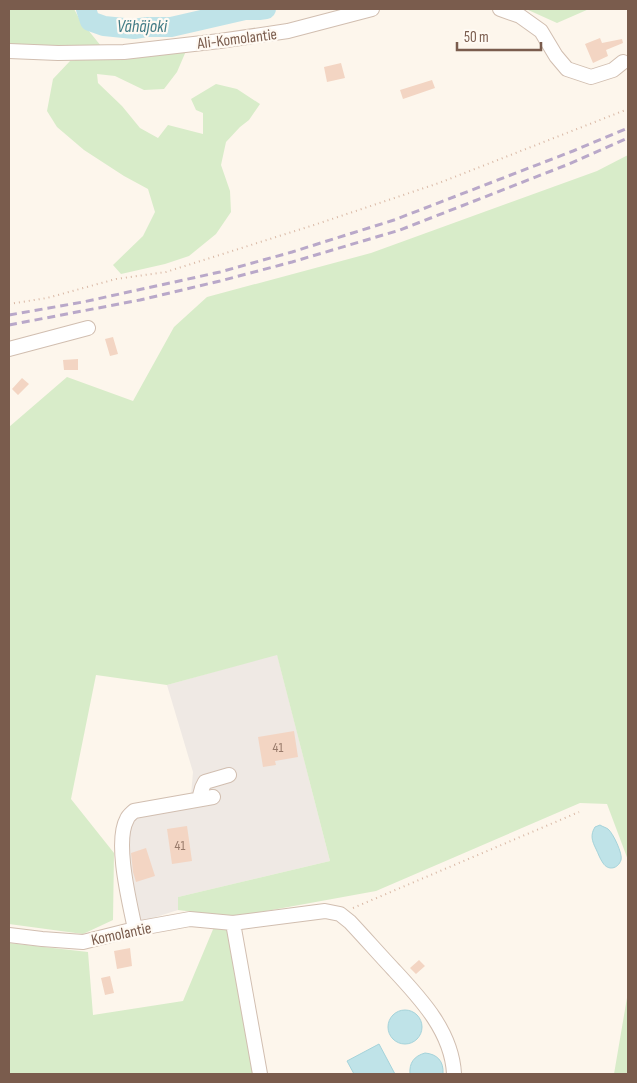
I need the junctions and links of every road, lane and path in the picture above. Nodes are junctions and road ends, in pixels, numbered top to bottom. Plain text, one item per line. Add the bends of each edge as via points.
1 (372, 9) edge
2 (500, 9) edge
3 (9, 51) edge
4 (623, 62) dead end
5 (628, 109) edge
6 (9, 304) edge
7 (88, 328) dead end
8 (9, 349) edge
9 (229, 775) dead end
10 (579, 812) dead end
11 (340, 914) junction
12 (233, 923) junction
13 (135, 930) junction
14 (9, 935) edge
15 (260, 1074) edge
16 (454, 1074) edge

1 - 3 street, Ali-Komolantie via 288,32 220,41 124,52
2 - 4 street via 520,16 541,30 567,69 591,77 613,70
5 - 6 path via 439,183 166,272 116,279 47,298
7 - 8 street
9 - 13 street via 205,782 202,788 206,798 134,810 127,819 122,836 122,857
10 - 11 path
11 - 12 street, Komolantie via 325,911
11 - 16 street via 420,998 438,1024 450,1050
12 - 13 street, Komolantie via 190,919
12 - 15 street
13 - 14 street, Komolantie via 84,942

